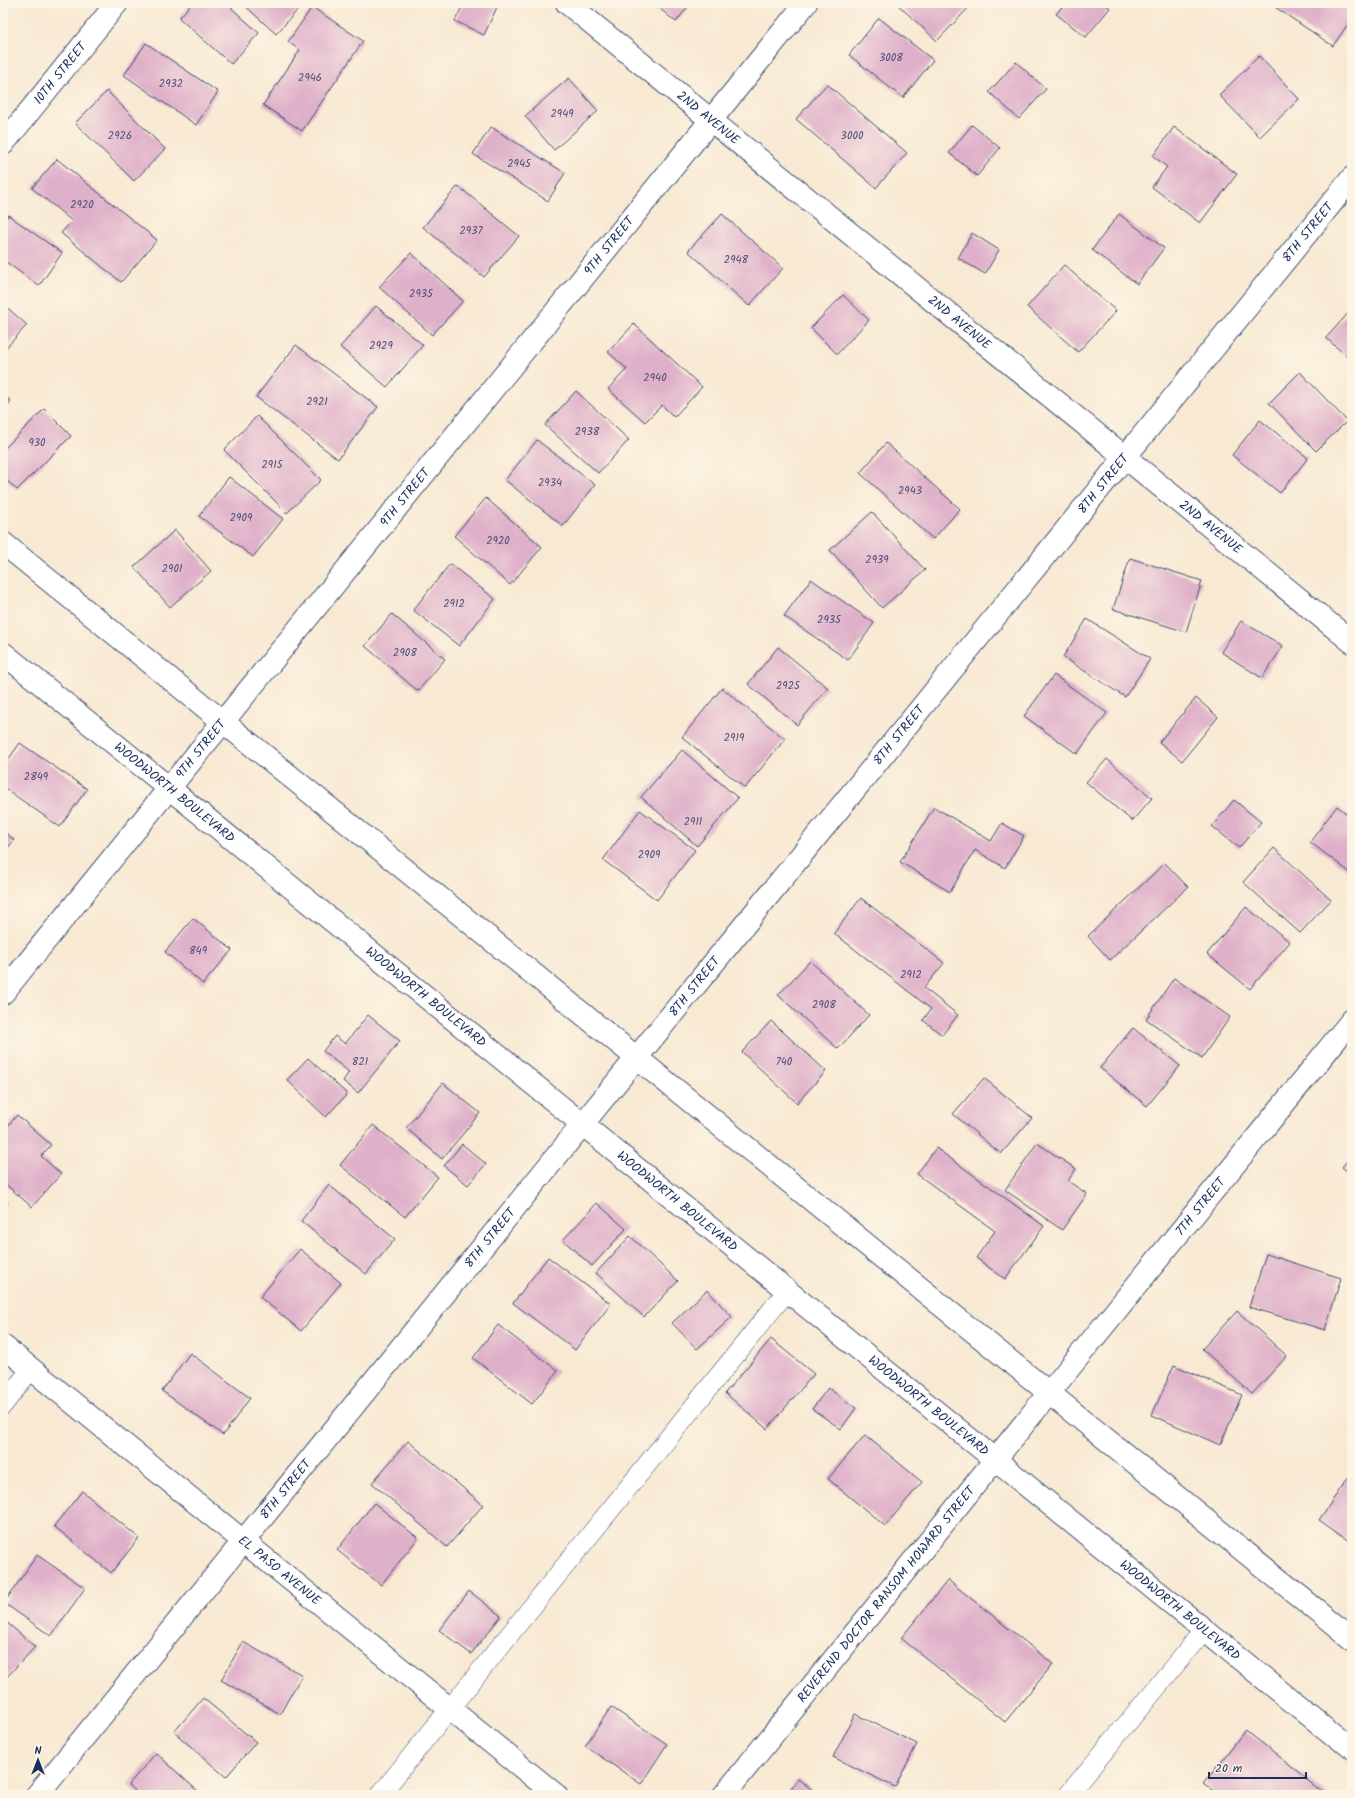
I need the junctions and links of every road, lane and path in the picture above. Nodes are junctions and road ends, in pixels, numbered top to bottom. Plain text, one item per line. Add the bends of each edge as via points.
1 (117, 3) edge
2 (567, 3) edge
3 (806, 3) edge
4 (711, 120) junction
5 (3, 144) edge
6 (1352, 178) edge
7 (1125, 458) junction
8 (3, 542) edge
9 (1352, 642) edge
10 (3, 653) edge
11 (224, 721) junction
12 (169, 789) junction
13 (3, 992) edge
14 (1352, 1020) edge
15 (637, 1058) junction
16 (582, 1124) junction
17 (787, 1291) junction
18 (3, 1346) edge
19 (31, 1369) junction
20 (1049, 1393) junction
21 (3, 1405) edge
22 (995, 1461) junction
23 (243, 1541) junction
24 (1204, 1630) junction
25 (1352, 1639) edge
26 (449, 1709) junction
27 (1352, 1750) edge
28 (37, 1795) edge
29 (380, 1795) edge
30 (556, 1795) edge
31 (724, 1795) edge
32 (1068, 1795) edge

1 - 5 street, 10TH STREET
2 - 4 street, 2ND AVENUE
3 - 4 street, 9TH STREET
4 - 7 street, 2ND AVENUE
4 - 11 street, 9TH STREET
6 - 7 street, 8TH STREET
7 - 9 street, 2ND AVENUE
7 - 15 street, 8TH STREET
8 - 11 street
10 - 12 street, WOODWORTH BOULEVARD
11 - 12 street, 9TH STREET
11 - 15 street
12 - 13 street, 9TH STREET
12 - 16 street, WOODWORTH BOULEVARD
14 - 20 street, 7TH STREET
15 - 16 street, 8TH STREET
15 - 20 street
16 - 17 street, WOODWORTH BOULEVARD
16 - 23 street, 8TH STREET
17 - 22 street, WOODWORTH BOULEVARD
17 - 26 lane
18 - 19 street, EL PASO AVENUE
19 - 21 lane
19 - 23 street, EL PASO AVENUE
20 - 22 street, REVEREND DOCTOR RANSOM HOWARD STREET
20 - 25 street
22 - 24 street, WOODWORTH BOULEVARD
22 - 31 street, REVEREND DOCTOR RANSOM HOWARD STREET
23 - 26 street, EL PASO AVENUE
23 - 28 street, 8TH STREET
24 - 27 street, WOODWORTH BOULEVARD
24 - 32 lane
26 - 29 lane
26 - 30 street, EL PASO AVENUE

